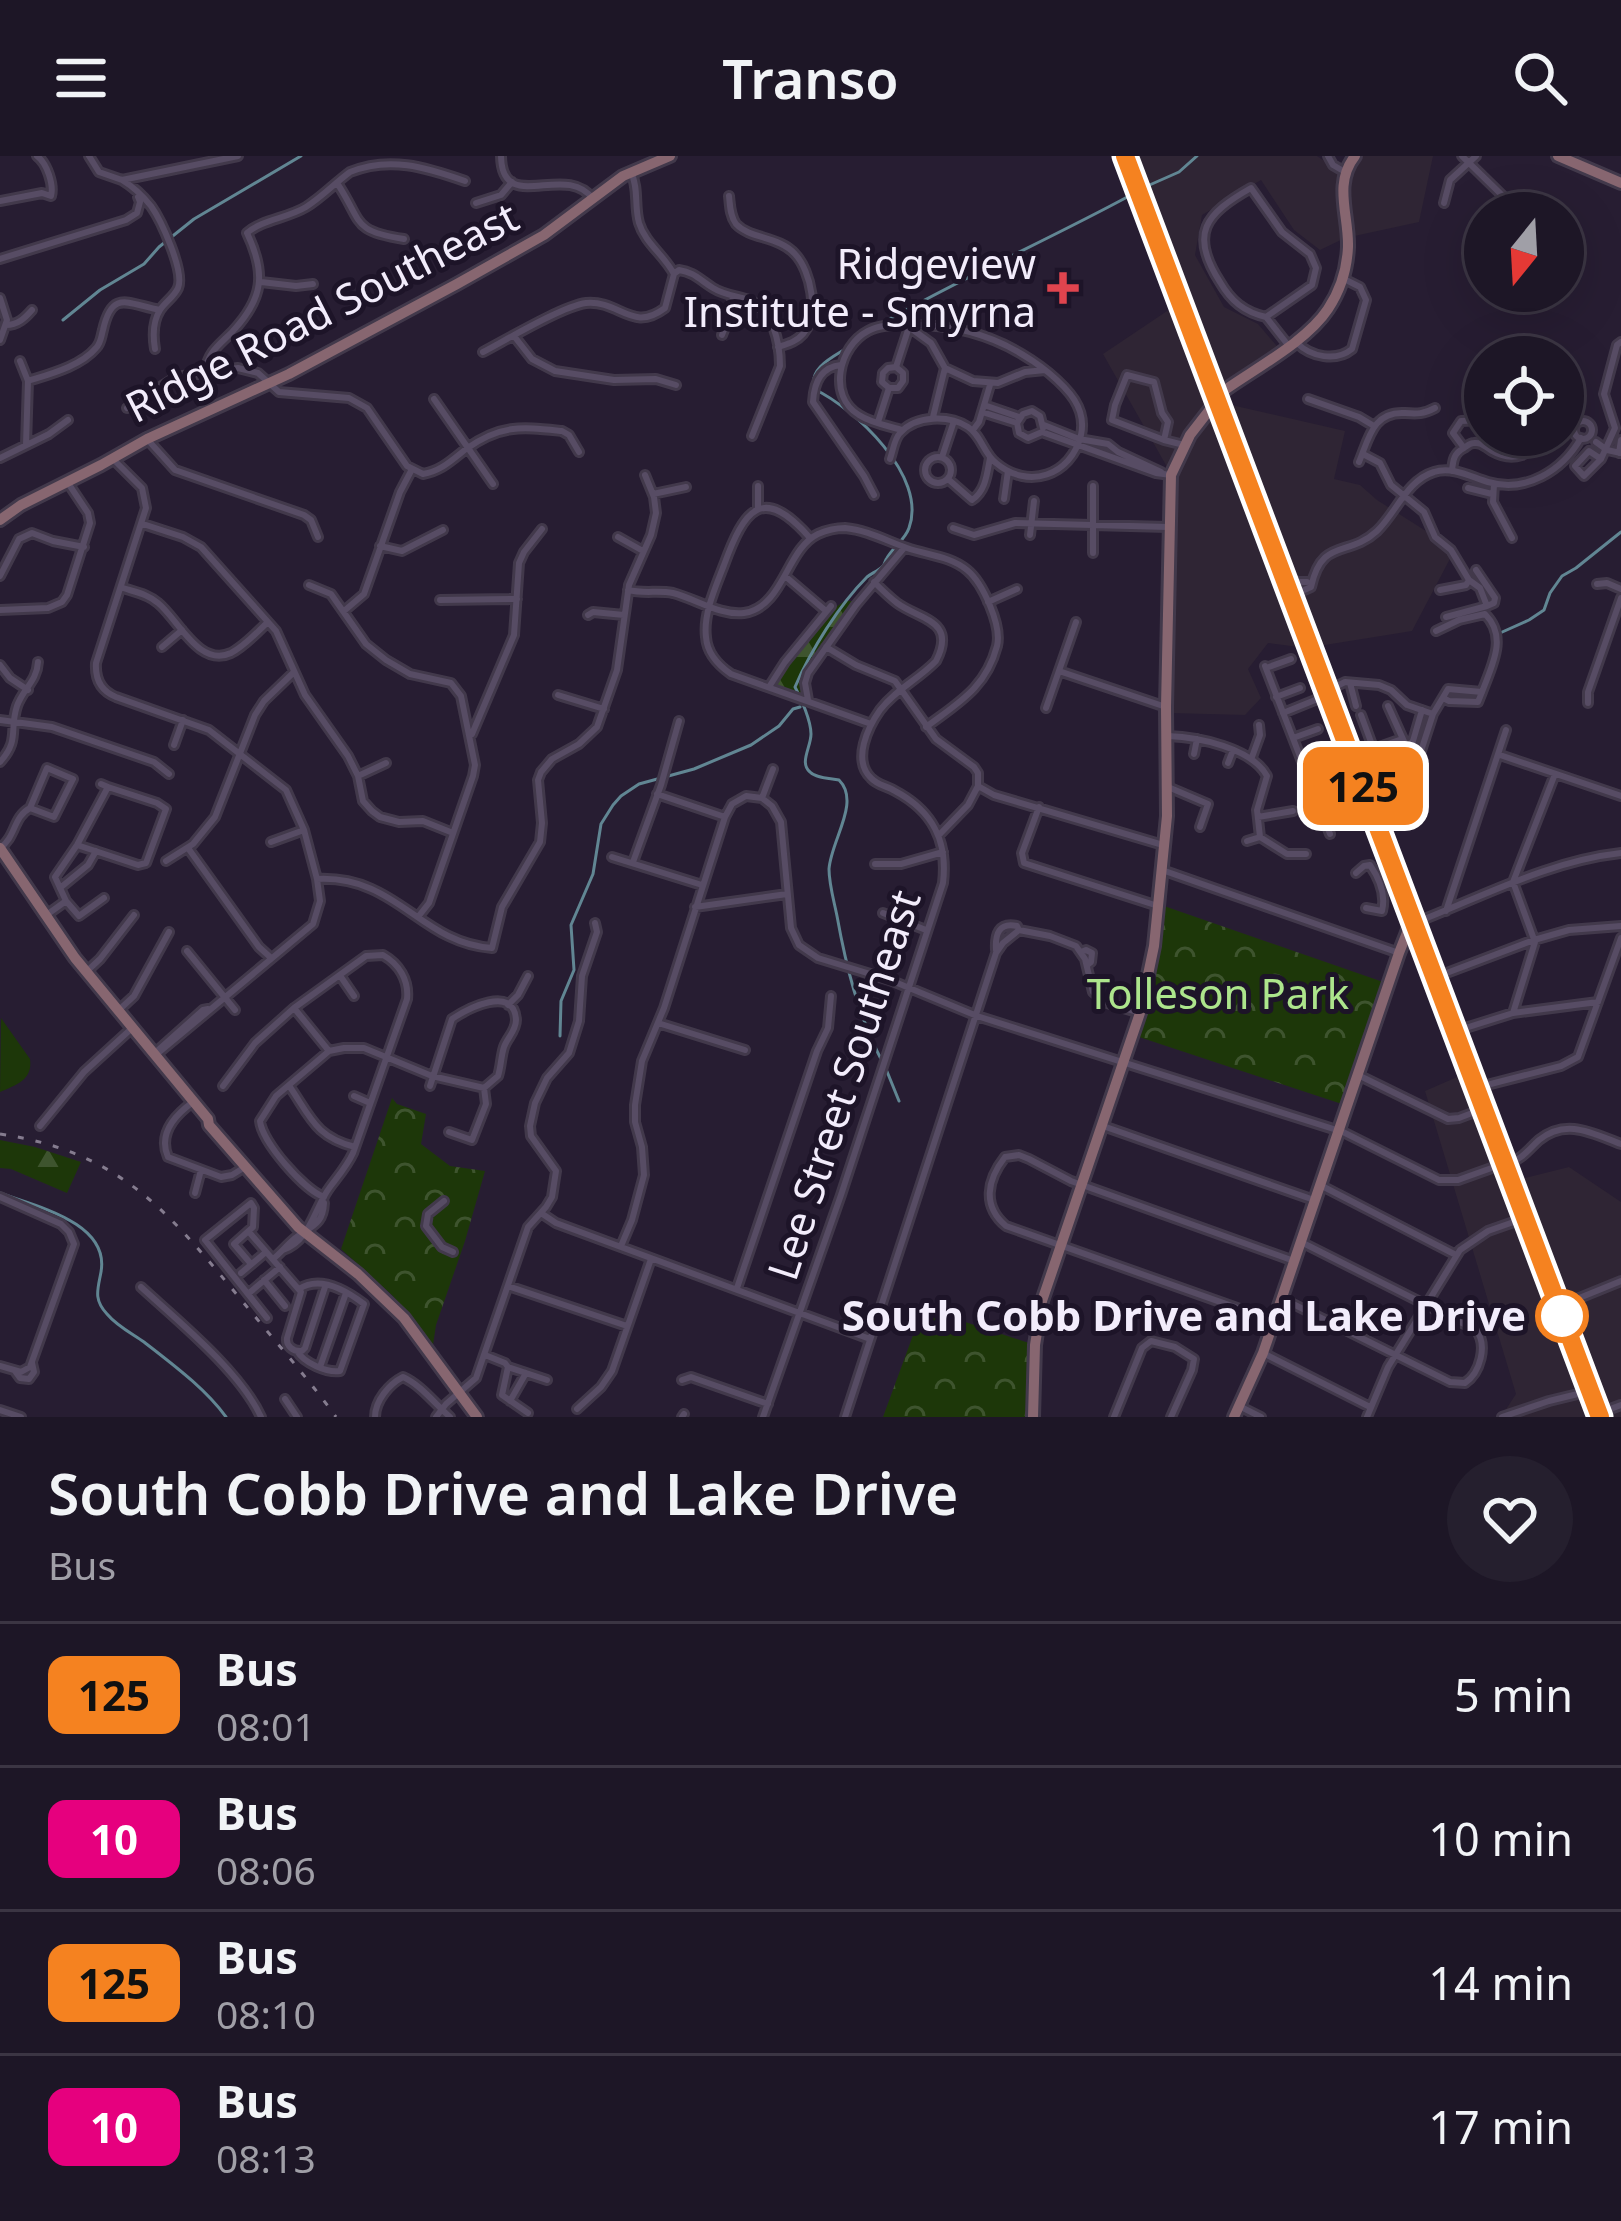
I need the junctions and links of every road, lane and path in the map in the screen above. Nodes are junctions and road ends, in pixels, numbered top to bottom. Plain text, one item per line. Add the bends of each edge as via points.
1 (37, 156) edge
2 (89, 156) edge
3 (238, 156) edge
4 (502, 156) edge
5 (670, 156) edge
6 (1125, 156) edge
7 (1328, 156) edge
8 (1355, 156) edge
9 (1565, 157) edge
10 (1469, 158) edge
11 (631, 172) junction
12 (1345, 172) junction
13 (122, 180) junction
14 (465, 181) dead end
15 (512, 182) junction
16 (337, 183) junction
17 (1621, 183) edge
18 (1501, 192) edge
19 (137, 194) junction
20 (729, 196) dead end
21 (593, 199) junction
22 (0, 201) edge
23 (476, 203) dead end
24 (1444, 203) dead end
25 (404, 238) dead end
26 (0, 259) edge
27 (674, 274) junction
28 (1342, 278) junction
29 (261, 282) junction
30 (313, 284) dead end
31 (733, 296) junction
32 (0, 298) edge
33 (32, 310) dead end
34 (160, 310) junction
35 (1266, 317) junction
36 (6, 325) junction
37 (909, 326) junction
38 (514, 335) junction
39 (722, 335) dead end
40 (0, 340) edge
41 (1294, 341) junction
42 (1621, 342) edge
43 (778, 346) junction
44 (155, 349) dead end
45 (484, 352) dead end
46 (20, 361) dead end
47 (841, 365) junction
48 (896, 367) junction
49 (945, 368) junction
50 (1610, 369) junction
51 (1046, 370) junction
52 (206, 371) junction
53 (1621, 371) edge
54 (28, 381) junction
55 (268, 383) junction
56 (676, 385) dead end
57 (990, 385) junction
58 (889, 388) junction
59 (434, 399) dead end
60 (1308, 399) dead end
61 (1216, 400) junction
62 (127, 407) dead end
63 (983, 408) junction
64 (1436, 408) dead end
65 (933, 418) junction
66 (1018, 420) junction
67 (68, 421) dead end
68 (954, 421) junction
69 (1464, 421) edge
70 (878, 422) junction
71 (976, 426) junction
72 (1374, 426) junction
73 (1043, 428) junction
74 (902, 430) junction
75 (1592, 435) junction
76 (752, 436) dead end
77 (1612, 436) junction
78 (147, 439) junction
79 (1621, 440) edge
80 (1078, 442) junction
81 (1173, 442) junction
82 (26, 445) junction
83 (469, 448) junction
84 (1464, 448) joint
85 (1606, 449) junction
86 (579, 452) dead end
87 (1620, 453) edge
88 (942, 457) junction
89 (0, 458) edge
90 (113, 458) junction
91 (990, 458) junction
92 (890, 459) dead end
93 (1601, 459) dead end
94 (412, 470) junction
95 (1008, 471) junction
96 (1452, 471) junction
97 (1166, 474) junction
98 (645, 475) dead end
99 (948, 479) junction
100 (67, 482) junction
101 (493, 484) dead end
102 (1497, 484) junction
103 (1093, 485) dead end
104 (758, 486) dead end
105 (686, 487) dead end
106 (1468, 488) dead end
107 (652, 494) junction
108 (874, 495) dead end
109 (1495, 495) junction
110 (1405, 496) junction
111 (1004, 499) dead end
112 (1034, 501) dead end
113 (758, 509) junction
114 (0, 520) edge
115 (143, 524) junction
116 (1030, 524) junction
117 (1093, 525) junction
118 (1168, 526) junction
119 (953, 528) dead end
120 (542, 529) dead end
121 (442, 530) dead end
122 (1030, 535) dead end
123 (318, 537) dead end
124 (618, 537) dead end
125 (810, 538) junction
126 (1512, 538) dead end
127 (380, 546) junction
128 (84, 548) junction
129 (904, 548) junction
130 (644, 551) junction
131 (1093, 553) dead end
132 (1476, 570) dead end
133 (1283, 572) junction
134 (0, 576) edge
135 (785, 576) junction
136 (1469, 580) junction
137 (874, 582) junction
138 (1310, 582) junction
139 (1597, 584) dead end
140 (309, 585) dead end
141 (122, 587) junction
142 (1017, 589) dead end
143 (1621, 589) edge
144 (628, 590) junction
145 (1440, 590) dead end
146 (1290, 592) junction
147 (517, 598) junction
148 (1621, 598) edge
149 (440, 600) dead end
150 (988, 602) junction
151 (710, 606) junction
152 (1487, 606) junction
153 (0, 610) edge
154 (344, 611) junction
155 (624, 614) junction
156 (588, 615) dead end
157 (1446, 617) dead end
158 (268, 622) junction
159 (1076, 622) dead end
160 (183, 629) junction
161 (1436, 631) dead end
162 (162, 647) dead end
163 (826, 647) junction
164 (1291, 659) dead end
165 (38, 662) dead end
166 (0, 665) edge
167 (1059, 671) junction
168 (294, 672) junction
169 (1350, 682) junction
170 (770, 687) junction
171 (902, 688) junction
172 (1300, 688) dead end
173 (28, 689) junction
174 (1327, 693) junction
175 (558, 694) dead end
176 (1276, 697) junction
177 (808, 700) junction
178 (1588, 703) dead end
179 (1356, 706) dead end
180 (1388, 706) dead end
181 (1166, 707) junction
182 (1046, 708) dead end
183 (604, 709) junction
184 (1422, 710) junction
185 (1283, 713) junction
186 (1433, 714) junction
187 (1360, 715) dead end
188 (0, 720) edge
189 (183, 720) junction
190 (679, 722) dead end
191 (15, 723) junction
192 (871, 724) junction
193 (926, 728) junction
194 (1318, 729) dead end
195 (1506, 730) dead end
196 (1262, 733) dead end
197 (1168, 736) junction
198 (470, 737) junction
199 (1293, 739) junction
200 (1402, 739) junction
201 (1197, 740) junction
202 (173, 745) dead end
203 (1407, 748) junction
204 (1374, 749) junction
205 (1233, 751) junction
206 (241, 753) junction
207 (1194, 754) dead end
208 (1420, 754) junction
209 (1498, 754) junction
210 (1252, 757) junction
211 (1330, 757) dead end
212 (0, 762) edge
213 (386, 763) dead end
214 (1228, 763) dead end
215 (1304, 767) junction
216 (773, 769) dead end
217 (170, 774) dead end
218 (1555, 774) junction
219 (358, 776) junction
220 (1343, 784) dead end
221 (978, 786) junction
222 (1168, 788) junction
223 (657, 794) junction
224 (1366, 794) junction
225 (1315, 795) junction
226 (1621, 796) edge
227 (762, 798) junction
228 (1039, 807) junction
229 (30, 808) junction
230 (1293, 811) dead end
231 (1322, 812) junction
232 (1356, 814) dead end
233 (725, 817) junction
234 (1258, 817) junction
235 (1200, 827) dead end
236 (304, 830) junction
237 (453, 833) junction
238 (940, 834) junction
239 (1260, 837) junction
240 (271, 842) dead end
241 (1246, 842) dead end
242 (77, 845) junction
243 (1165, 845) junction
244 (188, 848) junction
245 (0, 851) edge
246 (96, 851) junction
247 (943, 852) junction
248 (1621, 853) edge
249 (1306, 854) dead end
250 (612, 857) dead end
251 (166, 861) dead end
252 (634, 862) junction
253 (875, 864) dead end
254 (1162, 870) junction
255 (0, 873) edge
256 (16, 873) junction
257 (1356, 873) dead end
258 (1397, 878) junction
259 (317, 879) junction
260 (1513, 882) junction
261 (1379, 884) junction
262 (702, 885) junction
263 (59, 888) junction
264 (788, 894) junction
265 (104, 898) dead end
266 (67, 903) junction
267 (1158, 906) junction
268 (695, 907) junction
269 (1366, 908) dead end
270 (1446, 911) junction
271 (883, 913) dead end
272 (134, 915) dead end
273 (418, 917) junction
274 (46, 918) junction
275 (595, 922) dead end
276 (1414, 923) junction
277 (1621, 926) edge
278 (926, 930) junction
279 (169, 932) dead end
280 (1621, 938) edge
281 (1534, 940) junction
282 (187, 951) dead end
283 (1400, 953) junction
284 (270, 958) junction
285 (86, 972) junction
286 (340, 976) junction
287 (528, 976) dead end
288 (1436, 977) junction
289 (908, 988) junction
290 (224, 995) junction
291 (354, 996) dead end
292 (831, 996) dead end
293 (1598, 1002) junction
294 (508, 1005) junction
295 (294, 1008) junction
296 (235, 1010) dead end
297 (117, 1011) junction
298 (1140, 1013) junction
299 (1513, 1013) junction
300 (977, 1016) junction
301 (658, 1023) junction
302 (131, 1029) junction
303 (1455, 1031) junction
304 (745, 1050) dead end
305 (329, 1051) junction
306 (154, 1055) junction
307 (386, 1057) junction
308 (1124, 1062) junction
309 (1358, 1075) junction
310 (432, 1076) junction
311 (223, 1086) dead end
312 (430, 1086) dead end
313 (289, 1087) junction
314 (484, 1088) junction
315 (1476, 1088) junction
316 (354, 1096) dead end
317 (193, 1102) junction
318 (370, 1103) junction
319 (1484, 1108) junction
320 (208, 1119) junction
321 (1101, 1125) junction
322 (40, 1126) dead end
323 (449, 1132) dead end
324 (1339, 1132) junction
325 (1621, 1144) edge
326 (355, 1147) junction
327 (1505, 1164) junction
328 (245, 1167) junction
329 (201, 1170) junction
330 (1081, 1184) junction
331 (1320, 1185) junction
332 (196, 1192) dead end
333 (0, 1197) edge
334 (324, 1199) junction
335 (1314, 1200) junction
336 (444, 1202) dead end
337 (541, 1213) junction
338 (1525, 1218) junction
339 (248, 1232) junction
340 (301, 1234) junction
341 (1300, 1242) junction
342 (1060, 1244) junction
343 (621, 1246) junction
344 (266, 1252) junction
345 (453, 1252) dead end
346 (1456, 1255) junction
347 (652, 1257) junction
348 (273, 1259) junction
349 (1294, 1261) junction
350 (251, 1264) junction
351 (280, 1267) junction
352 (241, 1273) dead end
353 (264, 1280) junction
354 (1621, 1281) edge
355 (325, 1286) junction
356 (508, 1286) junction
357 (141, 1287) dead end
358 (737, 1288) junction
359 (299, 1289) junction
360 (346, 1293) junction
361 (248, 1294) junction
362 (1281, 1298) junction
363 (1426, 1305) junction
364 (285, 1306) dead end
365 (1558, 1306) junction
366 (800, 1314) junction
367 (267, 1318) dead end
368 (1274, 1321) junction
369 (627, 1326) junction
370 (870, 1339) junction
371 (297, 1351) junction
372 (1263, 1353) junction
373 (485, 1355) junction
374 (1395, 1355) junction
375 (3, 1366) edge
376 (320, 1367) junction
377 (508, 1367) junction
378 (526, 1373) junction
379 (547, 1380) dead end
380 (682, 1380) dead end
381 (1591, 1391) junction
382 (461, 1392) junction
383 (285, 1399) dead end
384 (510, 1401) junction
385 (768, 1404) junction
386 (1621, 1405) edge
387 (1370, 1407) junction
388 (577, 1408) dead end
389 (0, 1410) edge
390 (1236, 1412) edge
391 (438, 1413) edge
392 (528, 1413) dead end
393 (1115, 1414) edge
394 (1599, 1415) edge
395 (20, 1417) edge
396 (261, 1417) edge
397 (297, 1417) edge
398 (375, 1417) edge
399 (450, 1417) edge
400 (480, 1417) edge
401 (763, 1417) edge
402 (845, 1417) edge
403 (1033, 1417) edge
404 (1126, 1417) edge
405 (1171, 1417) edge
406 (1262, 1417) edge
407 (1367, 1417) edge
408 (1502, 1417) edge

1 - 22 street via 51,196
2 - 13 street via 99,172
3 - 13 street
4 - 15 street
5 - 11 street, Ridge Road Southeast
6 - 61 main road
7 - 12 street
8 - 12 street
9 - 17 street
10 - 18 street
10 - 24 street
11 - 21 street, Ridge Road Southeast
11 - 27 street via 640,227
12 - 28 street
13 - 19 street
14 - 16 street via 379,158
15 - 21 street via 573,183
15 - 23 street
16 - 25 street via 362,227
16 - 29 street via 304,208 248,230
19 - 26 street via 133,217
19 - 34 street via 153,208 180,272 179,287
20 - 43 street via 736,223 782,243 807,274 810,323
21 - 55 street, Ridge Road Southeast via 448,290
27 - 31 street via 687,270
27 - 38 street via 668,304 649,318 587,303
28 - 41 street via 1326,312
28 - 41 street via 1366,299 1353,346 1337,357
29 - 30 street
29 - 52 street via 234,330 210,352
31 - 39 street
31 - 43 street via 760,304
32 - 36 street
33 - 36 street
34 - 44 street
34 - 54 street via 117,302 95,349
35 - 35 street via 1230,296 1203,247 1215,213 1251,188 1316,268 1312,285
35 - 41 street
36 - 40 street
37 - 47 street via 864,333
37 - 48 street
37 - 49 street
37 - 51 street via 992,338
38 - 45 street
38 - 56 street via 555,371
41 - 61 street
42 - 50 street
43 - 76 street via 780,366
46 - 54 street
47 - 70 street via 850,408
47 - 108 street via 819,375 813,402
48 - 58 street via 883,373
48 - 58 street via 904,381
49 - 57 street
49 - 65 street
50 - 53 street
50 - 77 street via 1604,394
51 - 57 street
51 - 80 street via 1075,401
52 - 55 street via 250,369
52 - 62 street via 170,380
54 - 82 street
55 - 78 street, Ridge Road Southeast
55 - 94 street via 284,394 358,401
57 - 63 street
58 - 70 street
59 - 83 street
60 - 72 street
61 - 81 street
61 - 133 main road
63 - 66 street
63 - 71 street
64 - 72 street via 1390,413
65 - 68 street
65 - 74 street
66 - 73 street via 1036,413
66 - 73 street via 1023,436
67 - 82 street
68 - 71 street
68 - 88 street
69 - 84 street via 1453,434
70 - 74 street
71 - 91 street
72 - 110 street via 1361,458 1382,464
73 - 80 street
74 - 92 street
75 - 77 street
75 - 85 street
75 - 102 street via 1549,472
77 - 85 street
78 - 90 street, Ridge Road Southeast
78 - 123 street via 175,470 304,515
79 - 87 street
80 - 95 street via 1048,476
80 - 97 street
81 - 81 street via 1156,385 1127,375 1112,420
81 - 97 street
82 - 89 street
83 - 86 street via 489,434 529,428 562,431
83 - 94 street via 433,473
83 - 101 street
84 - 96 street
85 - 87 street
85 - 93 street
88 - 99 street via 951,467
88 - 99 street via 925,471 932,482
90 - 100 street, Ridge Road Southeast
90 - 115 street via 144,491
91 - 95 street
91 - 99 street via 972,500
94 - 127 street
95 - 111 street
96 - 102 street
96 - 110 street via 1433,472
97 - 118 street
98 - 107 street
100 - 114 street, Ridge Road Southeast
100 - 128 street via 90,517
102 - 109 street
103 - 117 street
104 - 113 street
105 - 107 street
106 - 109 street
107 - 130 street via 656,513
109 - 126 street
110 - 136 street
110 - 138 street via 1374,534 1324,557
112 - 116 street
113 - 125 street via 785,513
113 - 151 street via 738,527
115 - 141 street
115 - 158 street via 201,547
116 - 117 street
116 - 119 street via 974,535
116 - 122 street
117 - 118 street
117 - 131 street
118 - 181 street
120 - 147 street via 519,563
121 - 127 street via 402,551
124 - 130 street
125 - 129 street via 848,529
125 - 135 street
127 - 154 street via 364,595
128 - 134 street via 32,533 19,539
128 - 153 street via 62,602
129 - 137 street
129 - 150 street via 968,571
130 - 144 street
132 - 152 street via 1495,598
133 - 138 street
133 - 146 main road
135 - 151 street via 752,611
135 - 170 street via 829,608
136 - 145 street
136 - 152 street
137 - 163 street
137 - 171 street via 941,634 936,661
138 - 146 street
139 - 143 street
140 - 154 street
141 - 160 street via 155,600
141 - 189 street via 96,663 98,682 110,695
142 - 150 street
144 - 151 street
144 - 155 street
146 - 174 main road
147 - 149 street
147 - 198 street via 514,635
148 - 178 street
150 - 193 street via 998,634 984,676
151 - 170 street via 705,636 717,662
152 - 157 street
154 - 198 street via 386,660 456,686
155 - 156 street
155 - 183 street
158 - 160 street via 221,656 201,650
158 - 168 street
159 - 167 street
160 - 162 street
161 - 186 street via 1483,614 1498,637 1482,692 1449,689
163 - 171 street
163 - 177 street via 806,676
164 - 176 street via 1266,667
165 - 173 street
166 - 173 street
167 - 181 street
167 - 182 street
168 - 206 street via 264,701
168 - 219 street
169 - 174 street
169 - 179 street
169 - 184 street via 1386,687
170 - 177 street
171 - 192 street
171 - 193 street
172 - 176 street
173 - 191 street
174 - 185 street
174 - 224 main road
175 - 183 street
176 - 185 street
177 - 192 street
180 - 200 street
181 - 197 street
183 - 273 street via 592,734 541,772 540,842 502,908 492,948 458,942
184 - 186 street
184 - 203 street
185 - 199 street
186 - 208 street
187 - 204 street
188 - 191 street
189 - 202 street
189 - 206 street
190 - 223 street
191 - 212 street
191 - 217 street via 52,727
192 - 238 street via 865,771 915,804
193 - 221 street via 974,766
194 - 199 street
195 - 209 street
196 - 210 street
197 - 201 street
197 - 222 street
198 - 237 street via 475,765
199 - 215 street
200 - 203 street
200 - 204 street
201 - 205 street
201 - 207 street
203 - 208 street
204 - 208 street via 1388,788 1404,794
205 - 210 street
205 - 214 street
206 - 236 street via 286,790
206 - 244 street via 215,817
209 - 218 street
209 - 270 street
210 - 234 street via 1272,775
211 - 215 street
213 - 219 street
215 - 225 street
216 - 227 street
218 - 226 street
218 - 260 street
219 - 237 street via 364,801 380,817
220 - 225 street
221 - 228 street
221 - 238 street
222 - 235 street via 1208,804
222 - 243 street
223 - 233 street
223 - 252 street
224 - 231 street
224 - 258 main road
225 - 231 street
227 - 233 street via 738,799
227 - 264 street via 781,822
228 - 243 street
228 - 267 street via 1024,863
229 - 229 street via 45,770 73,779 54,817
229 - 245 street
230 - 234 street
231 - 232 street via 1329,830
233 - 262 street
234 - 239 street
236 - 240 street
236 - 259 street
237 - 273 street
238 - 247 street, Lee Street Southeast
239 - 241 street
239 - 249 street via 1287,854
242 - 246 street
242 - 246 street via 104,786 166,809 143,865
242 - 263 street via 55,877
243 - 254 street
244 - 251 street
244 - 284 street
245 - 255 street
245 - 256 street
246 - 263 street
247 - 253 street
247 - 278 street, Lee Street Southeast via 943,883
248 - 260 street
250 - 252 street
252 - 262 street
254 - 267 street
254 - 283 street
255 - 256 street
256 - 274 street
257 - 261 street via 1365,860
258 - 261 street
258 - 276 main road
259 - 273 street via 358,883
259 - 284 street via 313,924
260 - 270 street
260 - 281 street
261 - 269 street via 1385,914
262 - 268 street
263 - 266 street
264 - 268 street
264 - 289 street via 794,937 808,952
265 - 266 street via 79,916
266 - 274 street
267 - 298 street
268 - 301 street
270 - 276 street
271 - 278 street
272 - 285 street
274 - 285 street
275 - 337 street via 579,1022 530,1126 556,1172
276 - 283 street
276 - 288 main road
277 - 281 street
278 - 289 street, Lee Street Southeast
279 - 297 street
280 - 293 street
281 - 288 street
281 - 299 street
282 - 290 street
283 - 309 street
284 - 290 street
285 - 297 street
286 - 291 street
286 - 295 street
286 - 307 street via 378,951 399,969 408,993
287 - 294 street
288 - 303 main road
289 - 300 street
289 - 366 street, Lee Street Southeast
290 - 296 street
290 - 306 street
292 - 358 street via 828,1028
293 - 299 street
293 - 315 street via 1574,1060
294 - 310 street via 494,1000 452,1019
294 - 314 street via 515,1026 498,1076
295 - 305 street
295 - 311 street
297 - 302 street
298 - 300 street via 1100,999 1070,942 1019,930 997,953
298 - 308 street
299 - 303 street
300 - 308 street
300 - 370 street
301 - 304 street
301 - 343 street via 635,1106 644,1175
302 - 306 street
302 - 322 street
303 - 315 main road
305 - 307 street via 358,1048
305 - 313 street
306 - 317 street
307 - 310 street
307 - 318 street
308 - 321 street
308 - 324 street
309 - 319 street via 1448,1119
309 - 324 street
310 - 312 street
310 - 314 street
313 - 326 street via 323,1134
313 - 334 street via 257,1125
314 - 323 street via 472,1140
315 - 319 main road
316 - 318 street
317 - 320 street
317 - 329 street via 174,1117 164,1144 172,1160
318 - 326 street
319 - 327 main road
320 - 328 street
320 - 340 street via 302,1223
321 - 330 street
321 - 335 street
324 - 327 street via 1443,1181
324 - 331 street
325 - 327 street via 1559,1128
326 - 334 street
327 - 338 main road
328 - 329 street via 226,1177
328 - 340 street
329 - 332 street
330 - 342 street
330 - 342 street via 1019,1155 996,1170 988,1198 993,1214
330 - 349 street
331 - 335 street
331 - 346 street
333 - 375 street via 61,1224 74,1244 32,1363 26,1371
334 - 340 street via 323,1215
335 - 341 street
336 - 345 street via 426,1226
337 - 343 street
337 - 356 street
338 - 346 street via 1474,1238
338 - 365 main road
339 - 344 street
339 - 350 street via 234,1244
339 - 361 street via 251,1204 205,1240
340 - 348 street
340 - 382 street via 383,1296
341 - 349 street
341 - 363 street
342 - 368 street
342 - 403 street via 1037,1326
343 - 347 street
344 - 348 street
344 - 350 street
346 - 363 street
347 - 358 street
347 - 369 street
348 - 351 street
349 - 362 street
350 - 352 street
351 - 353 street
351 - 359 street
353 - 361 street
353 - 364 street
354 - 365 street
355 - 359 street
355 - 360 street
355 - 371 street via 305,1348
356 - 369 street
356 - 373 street
357 - 396 street via 219,1361
358 - 366 street
359 - 371 street via 287,1341
360 - 376 street
360 - 376 street via 364,1304 350,1346 340,1371
361 - 367 street
362 - 368 street
362 - 374 street
363 - 374 street
363 - 374 street via 1481,1336 1472,1379 1454,1384
365 - 381 main road
366 - 370 street
366 - 385 street, Lee Street Southeast
368 - 372 street
369 - 388 street via 612,1371
370 - 402 street
371 - 376 street
372 - 387 street
372 - 390 street
373 - 377 street
373 - 382 street
374 - 387 street
377 - 378 street
377 - 384 street via 502,1395
378 - 379 street
378 - 384 street
380 - 385 street
381 - 394 main road
381 - 408 street
382 - 391 street
382 - 400 street
383 - 397 street
384 - 392 street
385 - 401 street, Lee Street Southeast
386 - 394 street
387 - 407 street
389 - 395 street
390 - 406 street
391 - 398 street via 403,1377
391 - 399 street
393 - 404 street
393 - 405 street via 1143,1345 1156,1341 1194,1359

